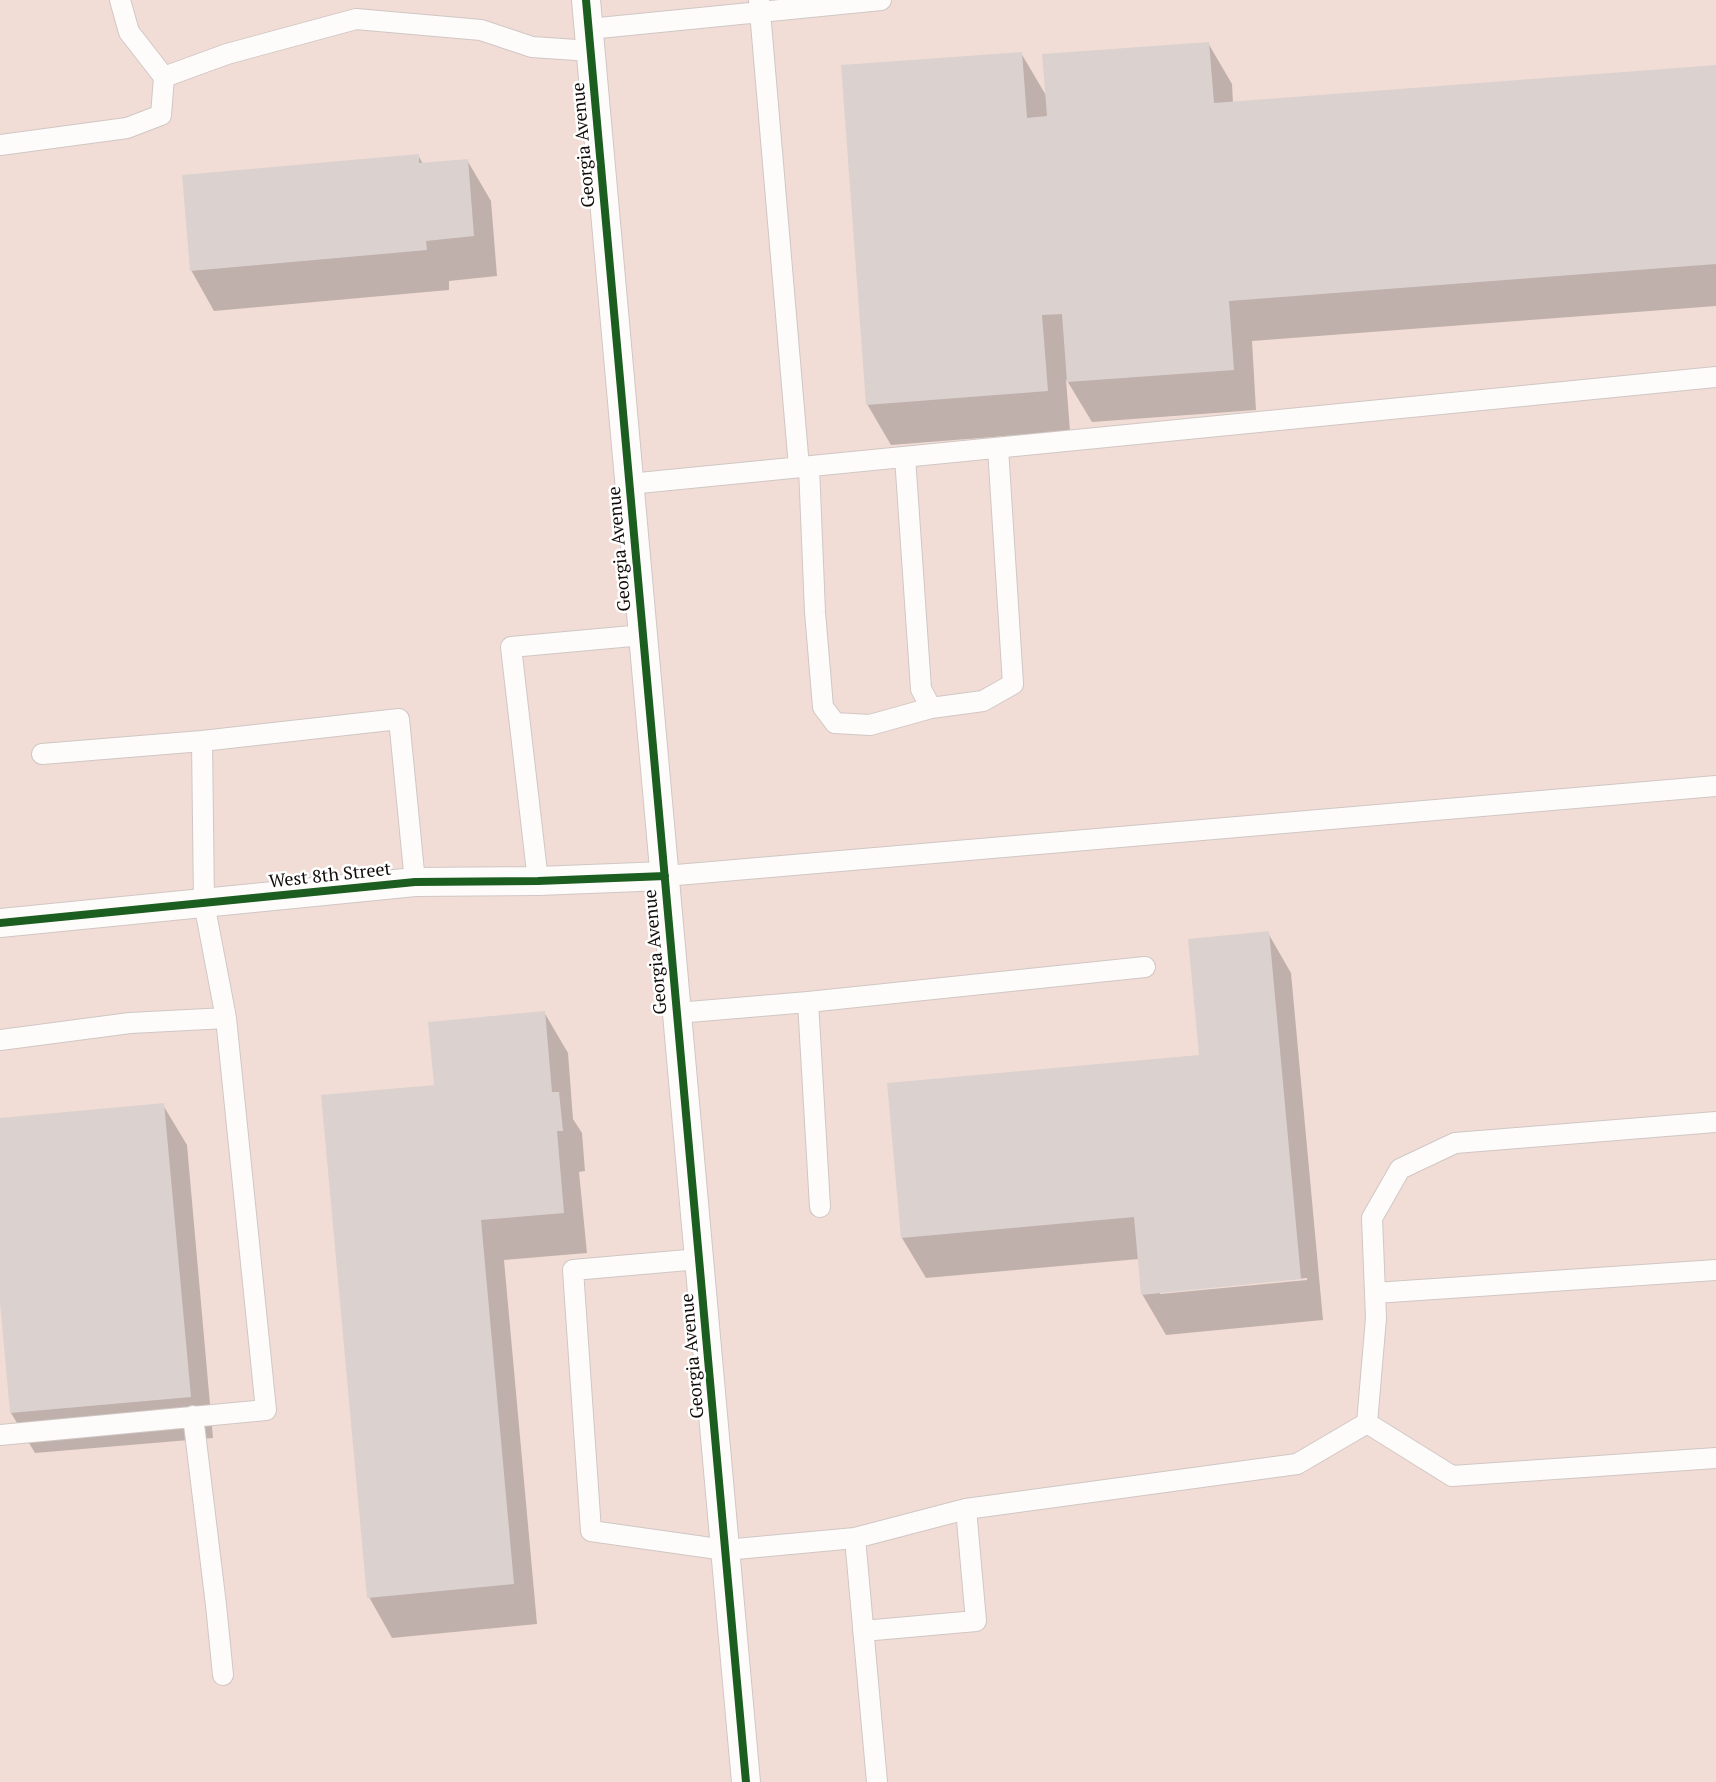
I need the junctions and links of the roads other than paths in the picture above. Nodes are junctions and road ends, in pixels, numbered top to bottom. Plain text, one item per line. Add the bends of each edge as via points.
1 (120, 0) edge
2 (586, 0) edge
3 (881, 0) edge
4 (760, 6) edge
5 (590, 40) junction
6 (164, 77) junction
7 (0, 145) edge
8 (1716, 376) edge
9 (998, 448) junction
10 (904, 457) junction
11 (804, 467) junction
12 (629, 484) junction
13 (643, 635) junction
14 (932, 708) junction
15 (202, 741) junction
16 (42, 754) dead end
17 (1716, 786) edge
18 (665, 876) junction
19 (538, 881) junction
20 (415, 882) junction
21 (204, 903) junction
22 (0, 924) edge
23 (1145, 967) dead end
24 (808, 1002) junction
25 (677, 1013) junction
26 (226, 1018) junction
27 (0, 1040) edge
28 (1716, 1122) edge
29 (820, 1206) dead end
30 (699, 1259) junction
31 (1716, 1270) edge
32 (1375, 1293) junction
33 (193, 1416) junction
34 (1367, 1423) junction
35 (0, 1435) edge
36 (1716, 1458) edge
37 (966, 1509) junction
38 (855, 1538) junction
39 (725, 1550) junction
40 (864, 1631) junction
41 (223, 1674) dead end
42 (746, 1782) edge
43 (877, 1782) edge

1 - 6 lane via 129,32
2 - 5 street, Georgia Avenue
3 - 4 lane
4 - 5 lane
4 - 11 lane
5 - 6 lane via 532,47 481,30 356,19 227,54
5 - 12 street, Georgia Avenue
6 - 7 lane via 161,115 128,128
8 - 9 lane
9 - 10 lane
9 - 14 lane via 1013,684 983,701
10 - 11 lane
10 - 14 lane via 921,689
11 - 12 lane
11 - 14 lane via 823,707 835,723 870,725
12 - 13 street, Georgia Avenue
13 - 18 street, Georgia Avenue
13 - 19 lane via 511,647
15 - 16 lane
15 - 20 lane via 399,718
15 - 21 lane
17 - 18 lane
18 - 19 street, West 8th Street
18 - 25 street, Georgia Avenue
19 - 20 street, West 8th Street
20 - 21 street, West 8th Street
21 - 22 street, West 8th Street
21 - 26 lane
23 - 24 lane
24 - 25 lane
24 - 29 lane
25 - 30 street, Georgia Avenue
26 - 27 lane via 130,1023
26 - 33 lane via 266,1410
28 - 32 lane via 1455,1144 1400,1169 1372,1218
30 - 39 street, Georgia Avenue
30 - 39 lane via 574,1270 591,1531
31 - 32 lane
32 - 34 lane via 1376,1318
33 - 35 lane
33 - 41 lane
34 - 36 lane via 1452,1476
34 - 37 lane via 1297,1464
37 - 38 lane
37 - 40 lane via 976,1621
38 - 39 lane
38 - 40 lane
39 - 42 street, Georgia Avenue
40 - 43 lane

